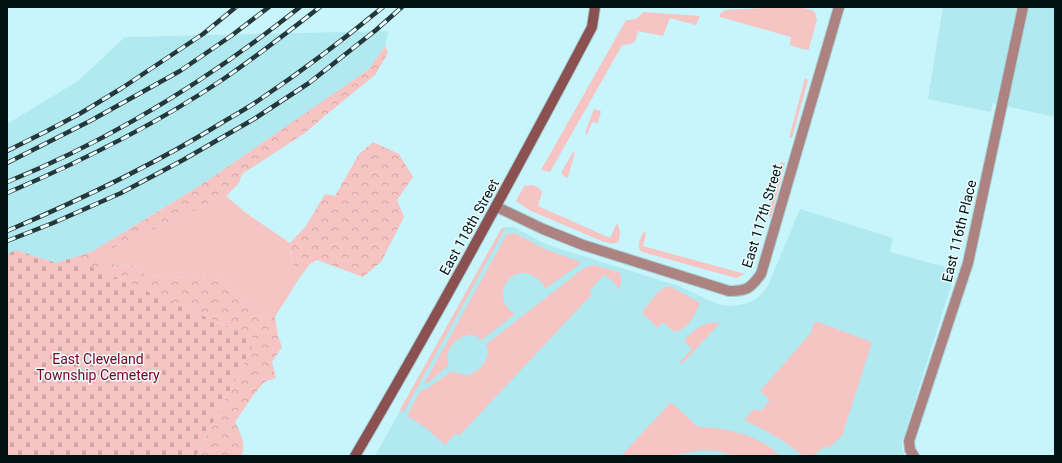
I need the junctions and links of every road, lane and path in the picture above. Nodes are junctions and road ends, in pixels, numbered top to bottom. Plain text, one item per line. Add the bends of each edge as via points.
1 (596, 7) edge
2 (839, 7) edge
3 (1023, 7) edge
4 (497, 207) junction
5 (355, 456) edge
6 (914, 456) edge

1 - 4 street, East 118th Street via 592,27
2 - 4 street, East 117th Street via 760,274 752,286 742,291 729,291 583,246
3 - 6 street, East 116th Place via 968,263 909,441
4 - 5 street, East 118th Street

